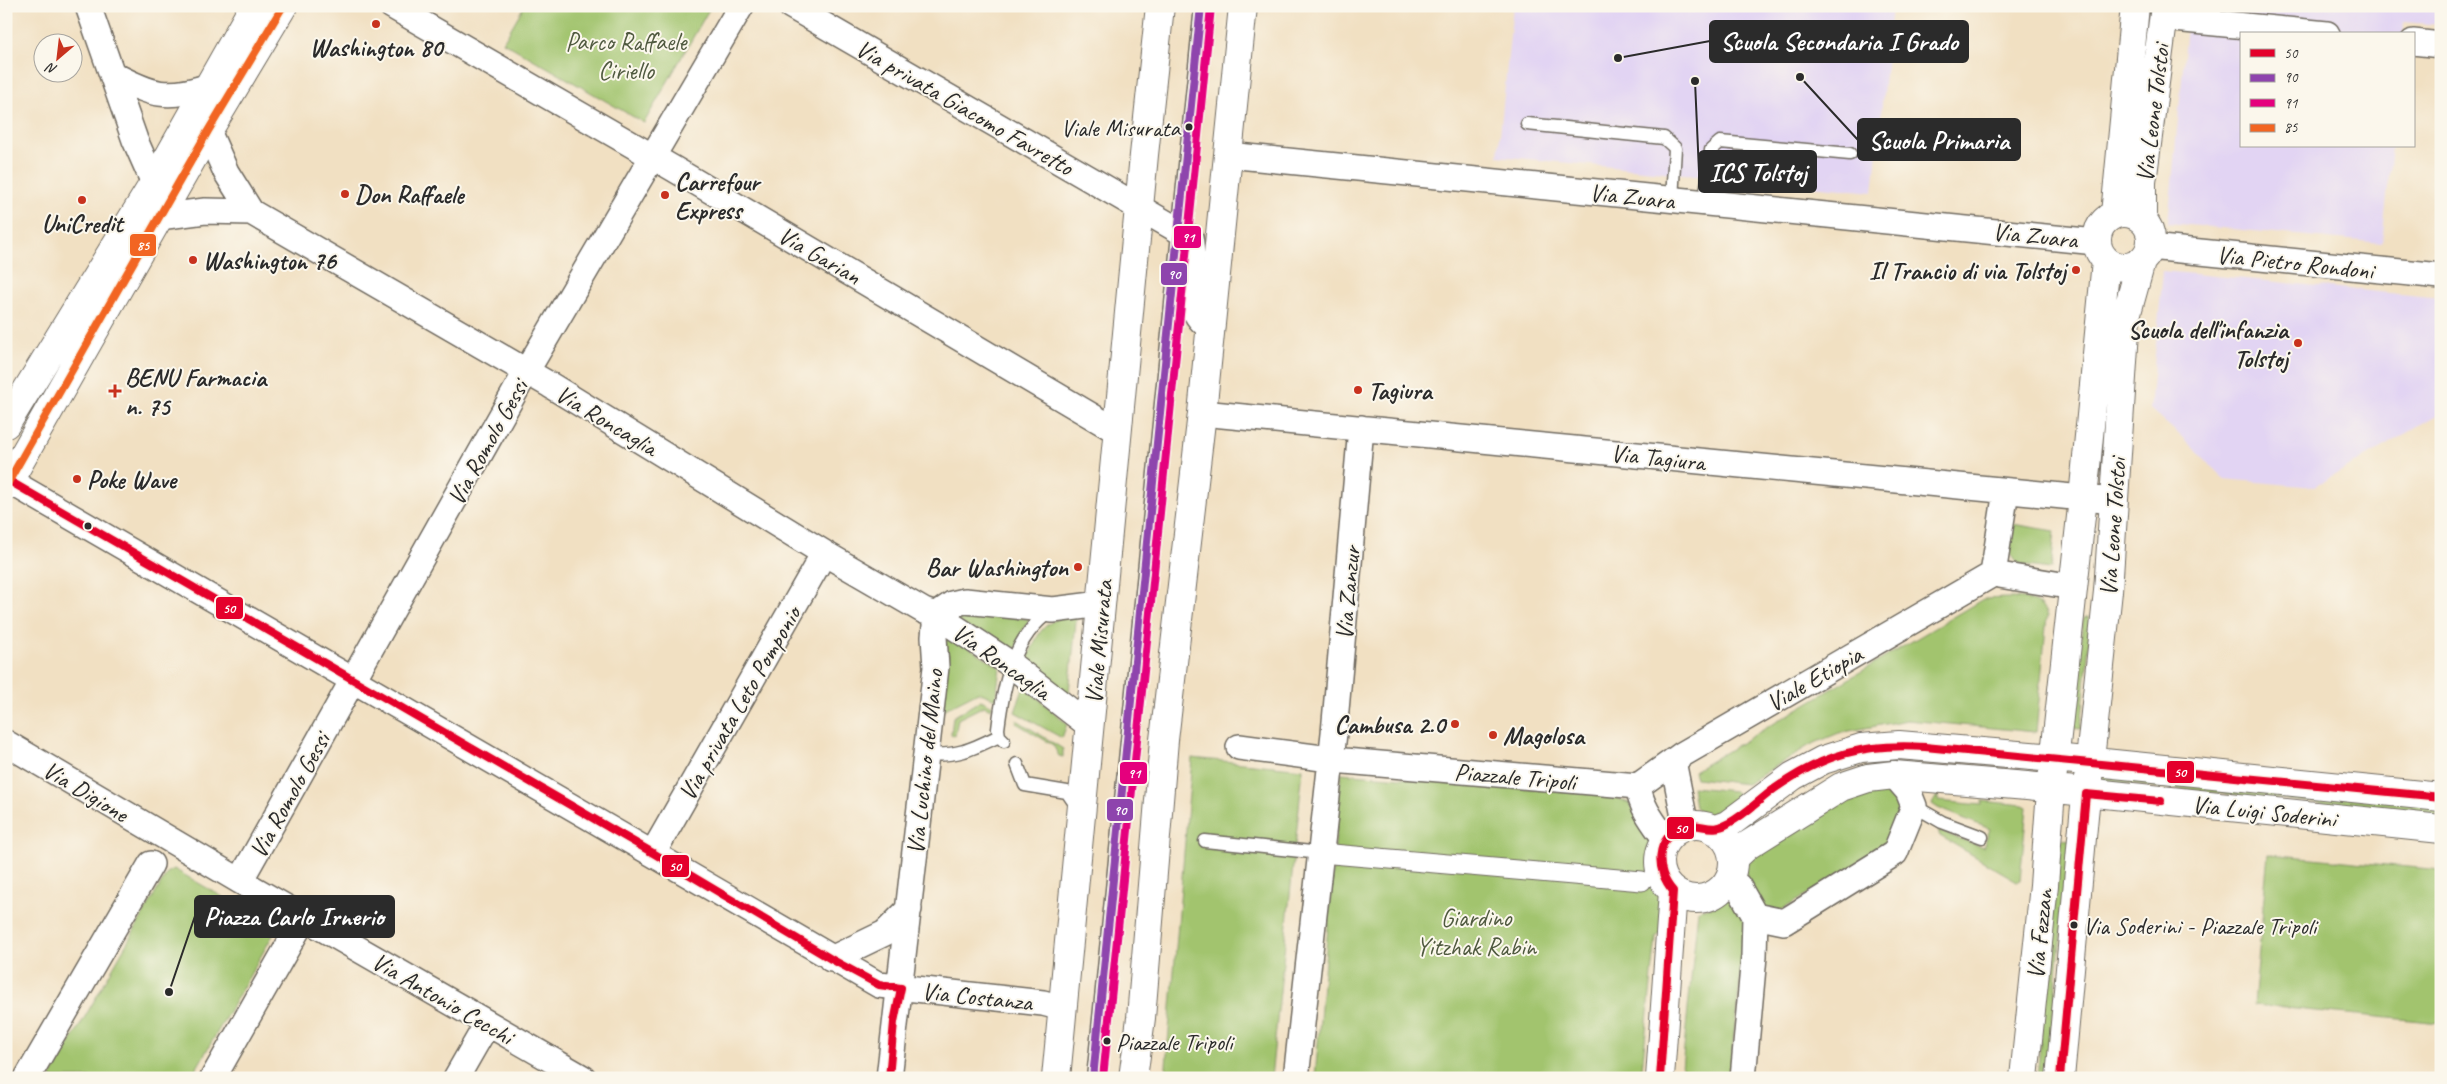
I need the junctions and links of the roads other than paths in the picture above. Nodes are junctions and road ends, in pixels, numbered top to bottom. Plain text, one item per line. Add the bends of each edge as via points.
1 (88, 6) edge
2 (254, 6) edge
3 (283, 6) edge
4 (392, 6) edge
5 (741, 6) edge
6 (791, 6) edge
7 (1160, 6) edge
8 (1201, 6) edge
9 (1243, 6) edge
10 (2134, 11) edge
11 (2165, 12) edge
12 (2312, 32) edge
13 (2414, 42) edge
14 (2441, 45) edge
15 (114, 75) junction
16 (209, 86) junction
17 (1527, 124) dead end
18 (208, 131) junction
19 (1850, 154) dead end
20 (1228, 156) junction
21 (652, 158) junction
22 (154, 183) junction
23 (1672, 200) junction
24 (1705, 203) junction
25 (1139, 207) junction
26 (251, 212) junction
27 (2115, 214) junction
28 (159, 218) junction
29 (2142, 220) junction
30 (1178, 229) junction
31 (2101, 251) junction
32 (2145, 254) junction
33 (2441, 276) edge
34 (1209, 327) junction
35 (526, 372) junction
36 (1202, 413) junction
37 (6, 424) edge
38 (1362, 428) junction
39 (1117, 431) junction
40 (7, 482) edge
41 (2006, 491) junction
42 (2084, 498) junction
43 (2114, 500) junction
44 (824, 553) junction
45 (1993, 574) junction
46 (2074, 587) junction
47 (2108, 591) junction
48 (1101, 604) junction
49 (1053, 610) junction
50 (936, 615) junction
51 (1012, 666) junction
52 (352, 681) junction
53 (1090, 726) junction
54 (6, 744) edge
55 (1239, 747) dead end
56 (926, 754) junction
57 (2055, 758) junction
58 (1331, 759) junction
59 (1673, 761) junction
60 (2090, 763) junction
61 (1016, 764) dead end
62 (1894, 775) junction
63 (1638, 786) junction
64 (2051, 790) junction
65 (2086, 794) junction
66 (2441, 797) edge
67 (1914, 806) junction
68 (1081, 816) junction
69 (2441, 829) edge
70 (1713, 830) junction
71 (1676, 833) junction
72 (1982, 837) dead end
73 (1204, 841) dead end
74 (653, 852) junction
75 (1321, 853) junction
76 (151, 864) dead end
77 (1730, 869) junction
78 (1642, 881) dead end
79 (240, 882) junction
80 (1673, 892) junction
81 (909, 909) junction
82 (1756, 916) junction
83 (304, 918) junction
84 (831, 959) junction
85 (901, 988) junction
86 (1063, 1008) junction
87 (487, 1024) junction
88 (27, 1078) edge
89 (214, 1078) edge
90 (456, 1078) edge
91 (583, 1078) edge
92 (889, 1078) edge
93 (1056, 1078) edge
94 (1093, 1078) edge
95 (1133, 1078) edge
96 (1296, 1078) edge
97 (1660, 1078) edge
98 (1743, 1078) edge
99 (2024, 1078) edge
100 (2060, 1078) edge

1 - 15 street
2 - 16 street
3 - 18 street
4 - 21 street, Via Garian
5 - 21 street, Via Romolo Gessi
6 - 25 street, Via privata Giacomo Favretto
7 - 25 street, Viale Misurata
8 - 30 lane, Viale Misurata
9 - 20 street
10 - 11 street
10 - 27 street, Via Leone Tolstoi
11 - 12 street
11 - 29 street, Via Leone Tolstoi via 2142,182
13 - 14 street
15 - 16 street via 140,88 166,95
15 - 22 street via 135,140
16 - 18 street
16 - 22 street
17 - 23 lane via 1664,138 1675,148
18 - 26 street, Via Roncaglia via 226,172
18 - 28 street
19 - 24 lane via 1720,142 1711,150
20 - 23 street, Via Zuara
20 - 34 street
21 - 35 street, Via Romolo Gessi
21 - 39 street, Via Garian
22 - 37 street
23 - 24 street, Via Zuara
24 - 31 street, Via Zuara
25 - 30 street
25 - 39 street, Viale Misurata
26 - 28 street, Via Roncaglia via 205,211
26 - 35 street, Via Roncaglia
27 - 29 street, Via Leone Tolstoi via 2130,214
27 - 31 street, Via Leone Tolstoi via 2102,223
28 - 40 street
29 - 32 street, Via Leone Tolstoi via 2149,231
30 - 34 street via 1190,237 1190,291 1198,320
30 - 94 lane, Viale Misurata
31 - 32 street via 2115,266 2125,268
31 - 42 street, Via Leone Tolstoi
32 - 33 street, Via Pietro Rondoni
32 - 43 street, Via Leone Tolstoi via 2126,316
34 - 36 street
35 - 44 street, Via Roncaglia
35 - 52 street, Via Romolo Gessi
36 - 38 street, Via Tagiura
36 - 95 street via 1164,740
38 - 41 street, Via Tagiura
38 - 58 street, Via Zanzur
39 - 48 street, Viale Misurata
40 - 52 street, Via Costanza
41 - 42 street, Via Tagiura
41 - 45 street
42 - 43 street, Via Tagiura
42 - 46 street, Via Leone Tolstoi
43 - 47 street, Via Leone Tolstoi
44 - 50 street, Via Roncaglia
44 - 74 street, Via privata Leto Pomponio
45 - 46 street
45 - 59 street, Viale Etiopia
46 - 47 street
46 - 57 street, Via Leone Tolstoi
47 - 60 street, Via Leone Tolstoi
48 - 49 street, Via Roncaglia
48 - 53 street, Viale Misurata
49 - 50 street, Via Roncaglia via 965,601 952,604
49 - 51 lane via 1025,636
50 - 51 street, Via Roncaglia
50 - 56 street, Via Luchino del Maino via 936,667
51 - 53 street, Via Roncaglia
51 - 56 lane via 999,722 1002,739 963,753
52 - 74 street, Via Costanza
52 - 79 street, Via Romolo Gessi
53 - 68 street, Viale Misurata
54 - 79 street, Via Digione
55 - 58 street, Piazzale Tripoli
56 - 81 street, Via Luchino del Maino
57 - 60 street
57 - 64 street, Via Leone Tolstoi
57 - 70 street via 1900,745 1861,748 1823,760 1793,776 1727,825
58 - 63 street, Piazzale Tripoli
58 - 75 street
59 - 63 street, Viale Etiopia
59 - 71 street
60 - 65 street, Via Leone Tolstoi
60 - 66 street, Via Luigi Soderini
61 - 68 lane via 1025,784 1067,792
62 - 64 street
62 - 67 street via 1908,791
62 - 77 street via 1868,778 1841,787 1748,845
63 - 71 street via 1639,798 1647,813
64 - 65 street
64 - 99 street, Via Fezzan
65 - 69 street, Via Luigi Soderini
65 - 100 street, Via Fezzan
67 - 72 lane via 1942,822
67 - 82 street via 1895,853 1784,922
68 - 86 street, Viale Misurata
70 - 71 street via 1700,825
70 - 77 street via 1724,838
71 - 80 street via 1660,853 1659,867
73 - 75 lane
74 - 84 street, Via Costanza
75 - 78 street
75 - 96 street
76 - 88 street
77 - 80 street via 1716,894 1690,898
77 - 82 street
79 - 83 street, Via Antonio Cecchi
80 - 97 street
81 - 84 street via 885,933
81 - 85 street, Via Luchino del Maino
82 - 98 street
83 - 87 street, Via Antonio Cecchi
83 - 89 street
84 - 85 street, Via Costanza via 879,985
85 - 86 street, Via Costanza via 1043,1002
85 - 92 street, Via Luchino del Maino
86 - 93 street, Viale Misurata
87 - 90 street
87 - 91 street, Via Antonio Cecchi

